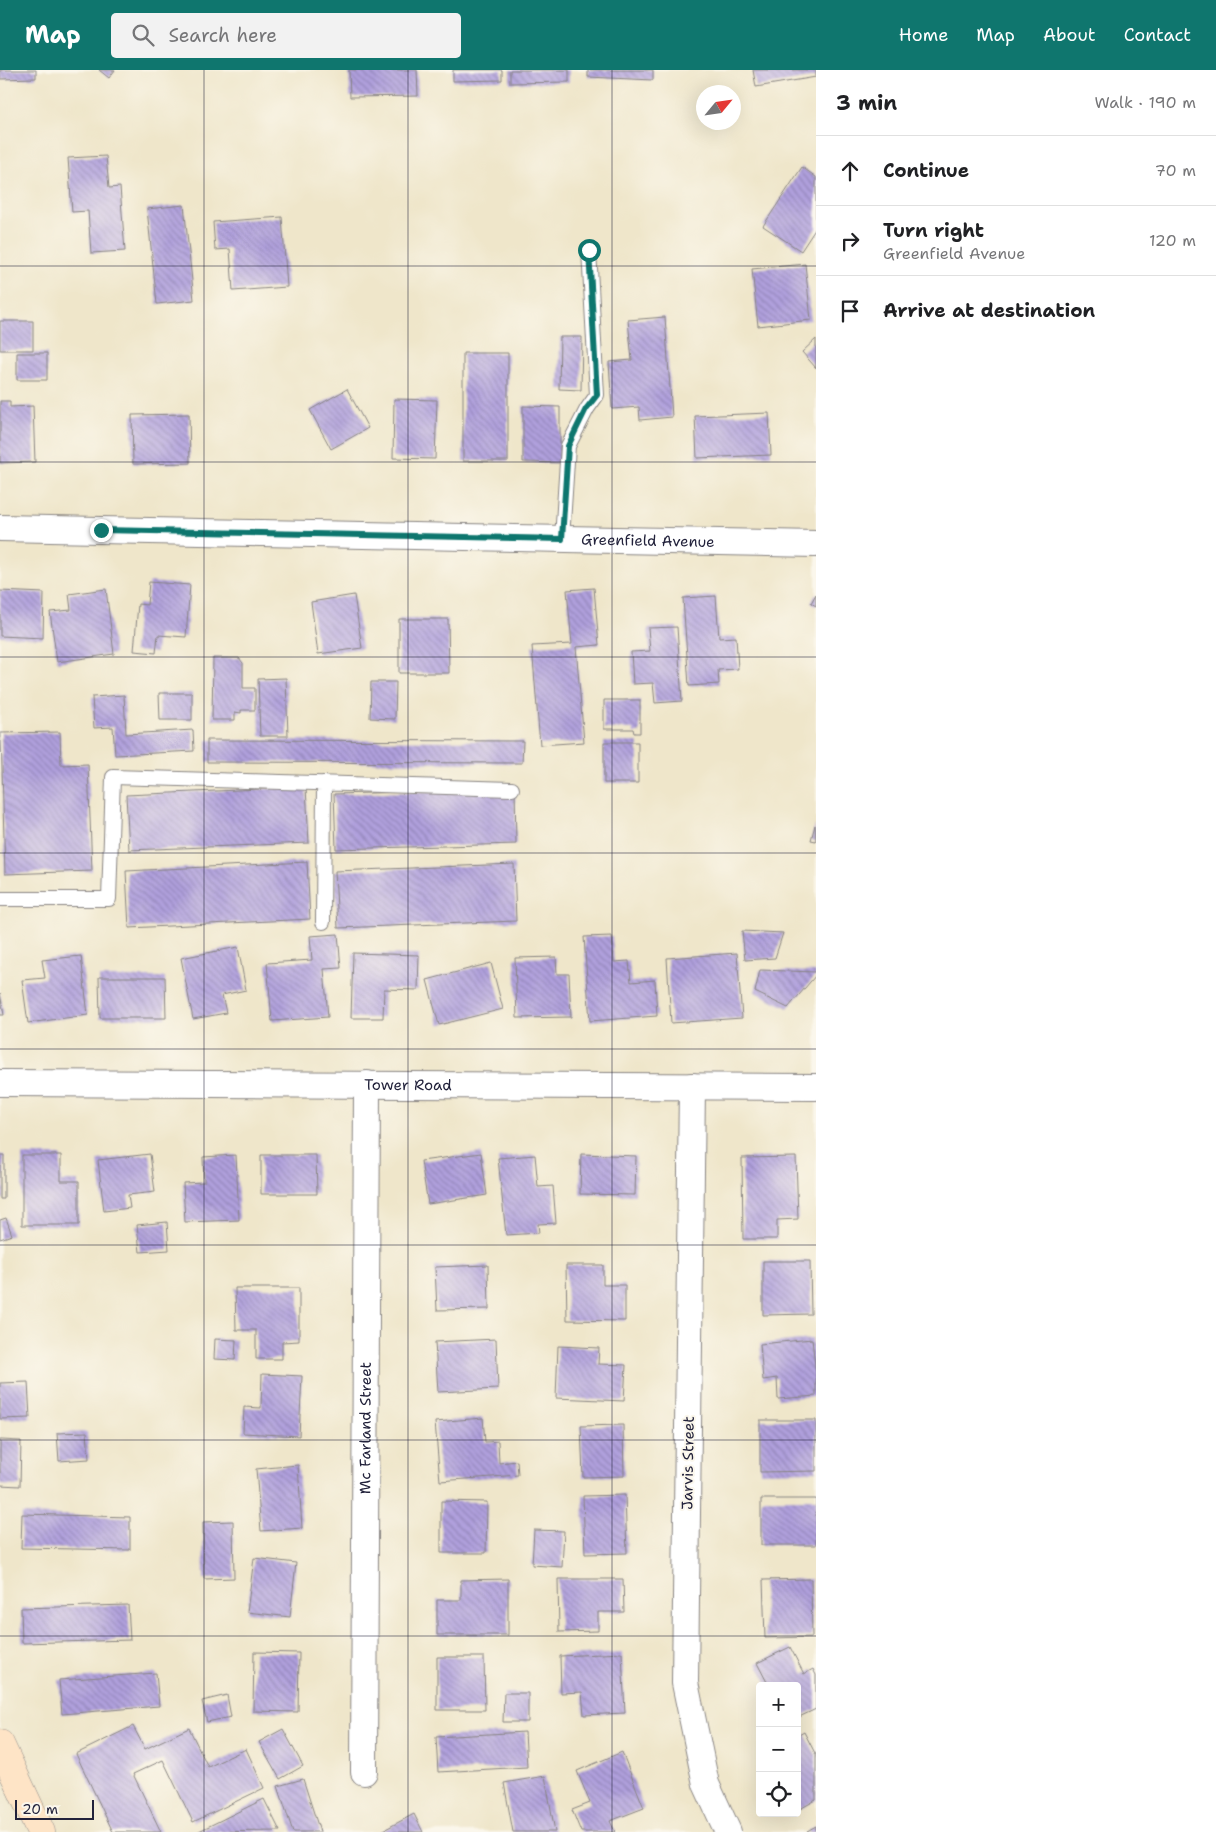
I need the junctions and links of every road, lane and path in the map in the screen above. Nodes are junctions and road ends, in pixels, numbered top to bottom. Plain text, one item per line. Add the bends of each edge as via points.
1 (589, 250) dead end
2 (0, 528) edge
3 (562, 539) junction
4 (816, 544) edge
5 (324, 783) junction
6 (512, 789) dead end
7 (0, 899) edge
8 (323, 922) dead end
9 (0, 1083) edge
10 (367, 1084) junction
11 (692, 1086) junction
12 (816, 1087) edge
13 (0, 1744) edge
14 (364, 1772) dead end
15 (41, 1832) edge
16 (728, 1832) edge

1 - 3 lane via 597,395 586,409 568,446
2 - 3 street, Greenfield Avenue
3 - 4 street, Greenfield Avenue
5 - 6 lane
5 - 7 lane via 113,776 109,899
5 - 8 lane
9 - 10 street, Tower Road
10 - 11 street, Tower Road
10 - 14 street, Mc Farland Street
11 - 12 street, Tower Road
11 - 16 street, Jarvis Street via 685,1683 706,1784
13 - 15 main road

